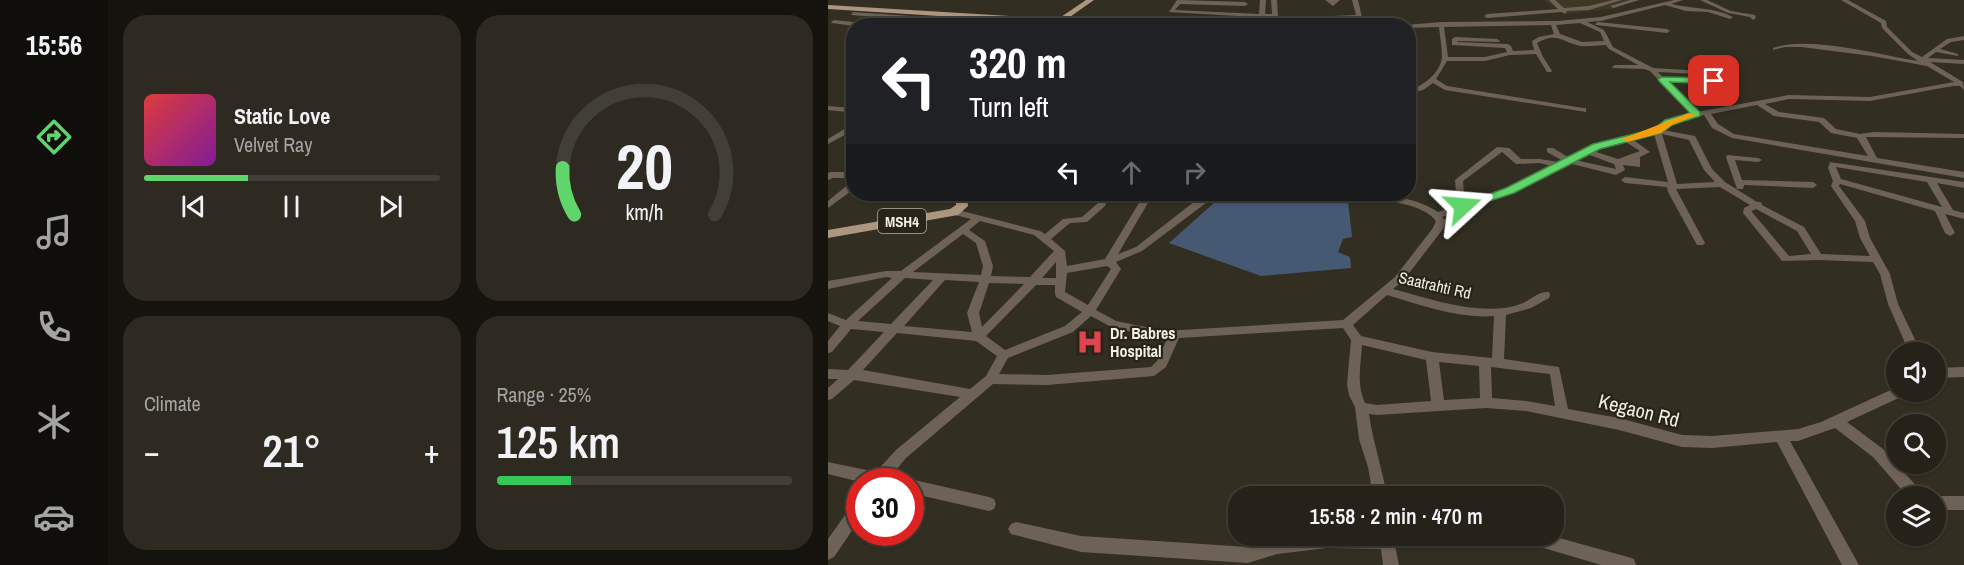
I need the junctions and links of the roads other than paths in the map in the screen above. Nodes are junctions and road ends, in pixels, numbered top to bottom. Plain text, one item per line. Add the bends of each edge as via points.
1 (1091, 0) edge
2 (1263, 0) edge
3 (1274, 0) edge
4 (1328, 0) edge
5 (1337, 0) edge
6 (1355, 0) edge
7 (1552, 0) edge
8 (1619, 0) edge
9 (1636, 0) edge
10 (1680, 0) edge
11 (1703, 0) edge
12 (1844, 0) edge
13 (1179, 1) edge
14 (1213, 2) edge
15 (1246, 2) edge
16 (1666, 3) junction
17 (1714, 6) junction
18 (829, 7) edge
19 (1729, 7) dead end
20 (1561, 10) junction
21 (1570, 12) junction
22 (927, 13) junction
23 (1204, 13) junction
24 (853, 14) dead end
25 (1238, 14) junction
26 (1481, 14) dead end
27 (1262, 15) junction
28 (1503, 15) junction
29 (881, 16) junction
30 (969, 16) junction
31 (1275, 16) joint
32 (1359, 16) joint
33 (1730, 16) dead end
34 (876, 18) edge
35 (917, 18) joint
36 (965, 18) edge
37 (1006, 18) edge
38 (1065, 18) edge
39 (1321, 18) edge
40 (1753, 18) dead end
41 (834, 22) dead end
42 (1583, 22) junction
43 (846, 23) edge
44 (1461, 23) junction
45 (1531, 23) junction
46 (1553, 23) junction
47 (1441, 24) junction
48 (1416, 26) edge
49 (828, 29) edge
50 (846, 30) edge
51 (1667, 31) dead end
52 (1557, 35) junction
53 (1964, 38) edge
54 (1497, 41) dead end
55 (1608, 43) junction
56 (1444, 44) junction
57 (1454, 44) junction
58 (1775, 49) dead end
59 (1935, 50) junction
60 (1538, 52) junction
61 (1510, 53) junction
62 (1956, 55) dead end
63 (1444, 59) junction
64 (1925, 62) junction
65 (1964, 62) edge
66 (1615, 67) dead end
67 (1644, 67) junction
68 (1652, 70) junction
69 (1549, 71) dead end
70 (1662, 79) junction
71 (1433, 80) junction
72 (1963, 85) edge
73 (1416, 91) edge
74 (1757, 102) junction
75 (828, 108) edge
76 (846, 110) edge
77 (1583, 110) dead end
78 (1706, 112) junction
79 (1696, 114) junction
80 (1657, 131) junction
81 (846, 132) edge
82 (1860, 136) junction
83 (1964, 136) edge
84 (1626, 139) junction
85 (828, 142) edge
86 (1550, 150) dead end
87 (1587, 151) junction
88 (1873, 158) junction
89 (1758, 160) dead end
90 (1568, 161) junction
91 (1618, 162) junction
92 (1558, 165) junction
93 (846, 175) edge
94 (1964, 175) edge
95 (828, 177) edge
96 (1930, 179) junction
97 (1625, 180) dead end
98 (1837, 181) junction
99 (1739, 182) junction
100 (1722, 184) junction
101 (1673, 185) junction
102 (1813, 185) dead end
103 (1964, 185) edge
104 (846, 190) edge
105 (1738, 193) junction
106 (962, 201) edge
107 (1103, 201) edge
108 (1145, 201) edge
109 (1201, 201) edge
110 (1396, 201) edge
111 (1468, 204) junction
112 (1758, 204) junction
113 (828, 205) edge
114 (1939, 210) junction
115 (954, 212) junction
116 (1950, 213) junction
117 (1438, 215) junction
118 (1964, 216) edge
119 (977, 219) junction
120 (963, 230) junction
121 (829, 232) edge
122 (1950, 233) dead end
123 (1045, 239) junction
124 (1700, 243) dead end
125 (1060, 250) junction
126 (1818, 257) junction
127 (1876, 259) junction
128 (1109, 261) junction
129 (902, 275) junction
130 (943, 276) junction
131 (1061, 276) junction
132 (985, 279) junction
133 (1034, 281) junction
134 (828, 285) edge
135 (1386, 291) junction
136 (1545, 296) dead end
137 (1090, 311) junction
138 (1500, 314) junction
139 (828, 317) edge
140 (846, 324) junction
141 (1346, 324) junction
142 (894, 328) junction
143 (1175, 334) junction
144 (980, 337) junction
145 (1358, 339) junction
146 (1910, 342) edge
147 (828, 349) edge
148 (1004, 355) junction
149 (1432, 357) junction
150 (1492, 362) junction
151 (1964, 372) edge
152 (1946, 373) edge
153 (828, 374) edge
154 (852, 374) junction
155 (990, 380) junction
156 (972, 394) junction
157 (828, 396) edge
158 (1886, 398) edge
159 (1486, 403) junction
160 (1361, 407) junction
161 (1438, 407) junction
162 (1562, 412) junction
163 (1836, 421) junction
164 (1780, 436) junction
165 (828, 468) edge
166 (891, 468) edge
167 (846, 472) edge
168 (1378, 486) edge
169 (1907, 486) edge
170 (924, 489) edge
171 (1946, 503) edge
172 (1964, 503) edge
173 (989, 504) dead end
174 (846, 527) edge
175 (1016, 530) dead end
176 (1277, 546) edge
177 (1388, 546) edge
178 (1562, 546) edge
179 (828, 552) edge
180 (1391, 565) edge
181 (1628, 565) edge
182 (1851, 565) edge

1 - 38 main road
2 - 27 street
3 - 31 street
4 - 5 street via 1333,4
6 - 32 street
7 - 20 street
8 - 20 street
9 - 21 street
10 - 16 street
11 - 17 street
12 - 64 street via 1884,22 1900,45
13 - 14 street
13 - 23 street via 1171,11
14 - 15 street
14 - 23 street
15 - 25 street
16 - 33 street
16 - 42 street
17 - 19 street
17 - 40 street
18 - 22 main road
20 - 21 street
20 - 28 street
21 - 42 street
22 - 30 main road
22 - 35 street
23 - 25 street
24 - 29 street
25 - 27 street
26 - 28 street
27 - 31 street
28 - 44 street via 1475,16
28 - 45 street
29 - 34 street
29 - 35 street
30 - 36 street
30 - 37 main road
32 - 39 street
41 - 43 street
42 - 46 street
42 - 51 street
42 - 55 street via 1605,34
44 - 45 street
44 - 47 street
45 - 46 street
46 - 52 street
47 - 48 street
47 - 56 street
49 - 50 street
52 - 55 street via 1581,44
52 - 60 street via 1536,40
53 - 59 street via 1949,40
54 - 57 street via 1455,39
55 - 67 street
56 - 57 street
56 - 63 street
57 - 61 street via 1508,46
58 - 64 street via 1784,44 1804,45
59 - 62 street
59 - 64 street
60 - 61 street
60 - 69 street
61 - 63 street via 1485,59
63 - 71 street
64 - 65 street
64 - 72 street
66 - 67 street
67 - 68 street
68 - 70 street
68 - 70 street via 1716,77
70 - 79 street
71 - 73 street
71 - 77 street via 1445,88
72 - 74 street via 1929,87 1870,99 1789,97
74 - 78 street
74 - 82 street via 1777,114 1821,120 1834,130
75 - 76 street
78 - 79 street
78 - 88 street via 1715,126 1732,136
79 - 80 street
80 - 84 street
80 - 100 street via 1692,138 1708,171
80 - 101 street
81 - 85 street
82 - 83 street
82 - 88 street
84 - 87 street
84 - 91 street via 1646,152 1636,156 1637,165
86 - 90 street
87 - 90 street
87 - 91 street
88 - 94 street
89 - 99 street via 1730,157
90 - 91 street via 1616,172 1621,170
90 - 92 street
92 - 111 street via 1510,190
92 - 111 street via 1519,162 1500,148 1459,180 1460,194
93 - 95 street
96 - 98 street via 1833,164
96 - 103 street
96 - 116 street
97 - 101 street
98 - 114 street
98 - 127 street via 1835,186 1860,221
99 - 102 street
99 - 105 street
100 - 101 street
100 - 105 street
101 - 124 street via 1672,192
104 - 113 street
105 - 112 street
106 - 115 main road via 962,206
107 - 123 street via 1084,220 1064,221
108 - 128 street
109 - 128 street via 1139,249
110 - 117 street
111 - 117 street
112 - 126 street via 1801,228
112 - 126 street via 1750,207 1748,213 1786,259
114 - 116 street
114 - 122 street
115 - 119 street
115 - 121 main road, MSH4
116 - 118 street
117 - 135 street via 1438,229
119 - 120 street
119 - 123 street via 1037,233
120 - 129 street
120 - 132 street via 981,241 988,266
123 - 125 street
125 - 131 street
125 - 133 street
126 - 127 street
127 - 146 street
128 - 131 street
128 - 137 street via 1116,269
129 - 130 street
129 - 134 street via 870,276
129 - 140 street
130 - 132 street
130 - 142 street
131 - 133 street
131 - 137 street via 1060,294
132 - 133 street
132 - 144 street via 973,313
133 - 144 street
135 - 138 street, Saatrahti Rd via 1457,310
135 - 141 street
136 - 138 street, Saatrahti Rd
137 - 143 street via 1113,324
137 - 148 street via 1069,329
138 - 150 street
139 - 140 street
140 - 142 street
140 - 147 street
141 - 143 street
141 - 145 street
142 - 144 street
142 - 154 street
143 - 155 street via 1162,364 1154,371 1047,380
144 - 148 street
145 - 149 street
145 - 160 street via 1353,384
148 - 155 street
149 - 150 street
149 - 161 street
150 - 159 street
150 - 162 street via 1555,370
151 - 152 street
153 - 154 street
154 - 156 street
154 - 157 street
155 - 156 street
156 - 166 street via 901,453
158 - 163 street, Kegaon Rd
159 - 161 street, Kegaon Rd
159 - 162 street, Kegaon Rd
160 - 161 street, Kegaon Rd
160 - 168 street
162 - 164 street, Kegaon Rd via 1682,441
163 - 164 street, Kegaon Rd via 1798,435
163 - 169 street via 1878,453
164 - 182 street
165 - 167 street
170 - 173 street
171 - 172 street
174 - 179 street
175 - 176 street via 1081,544 1248,555
177 - 180 street
178 - 181 street

